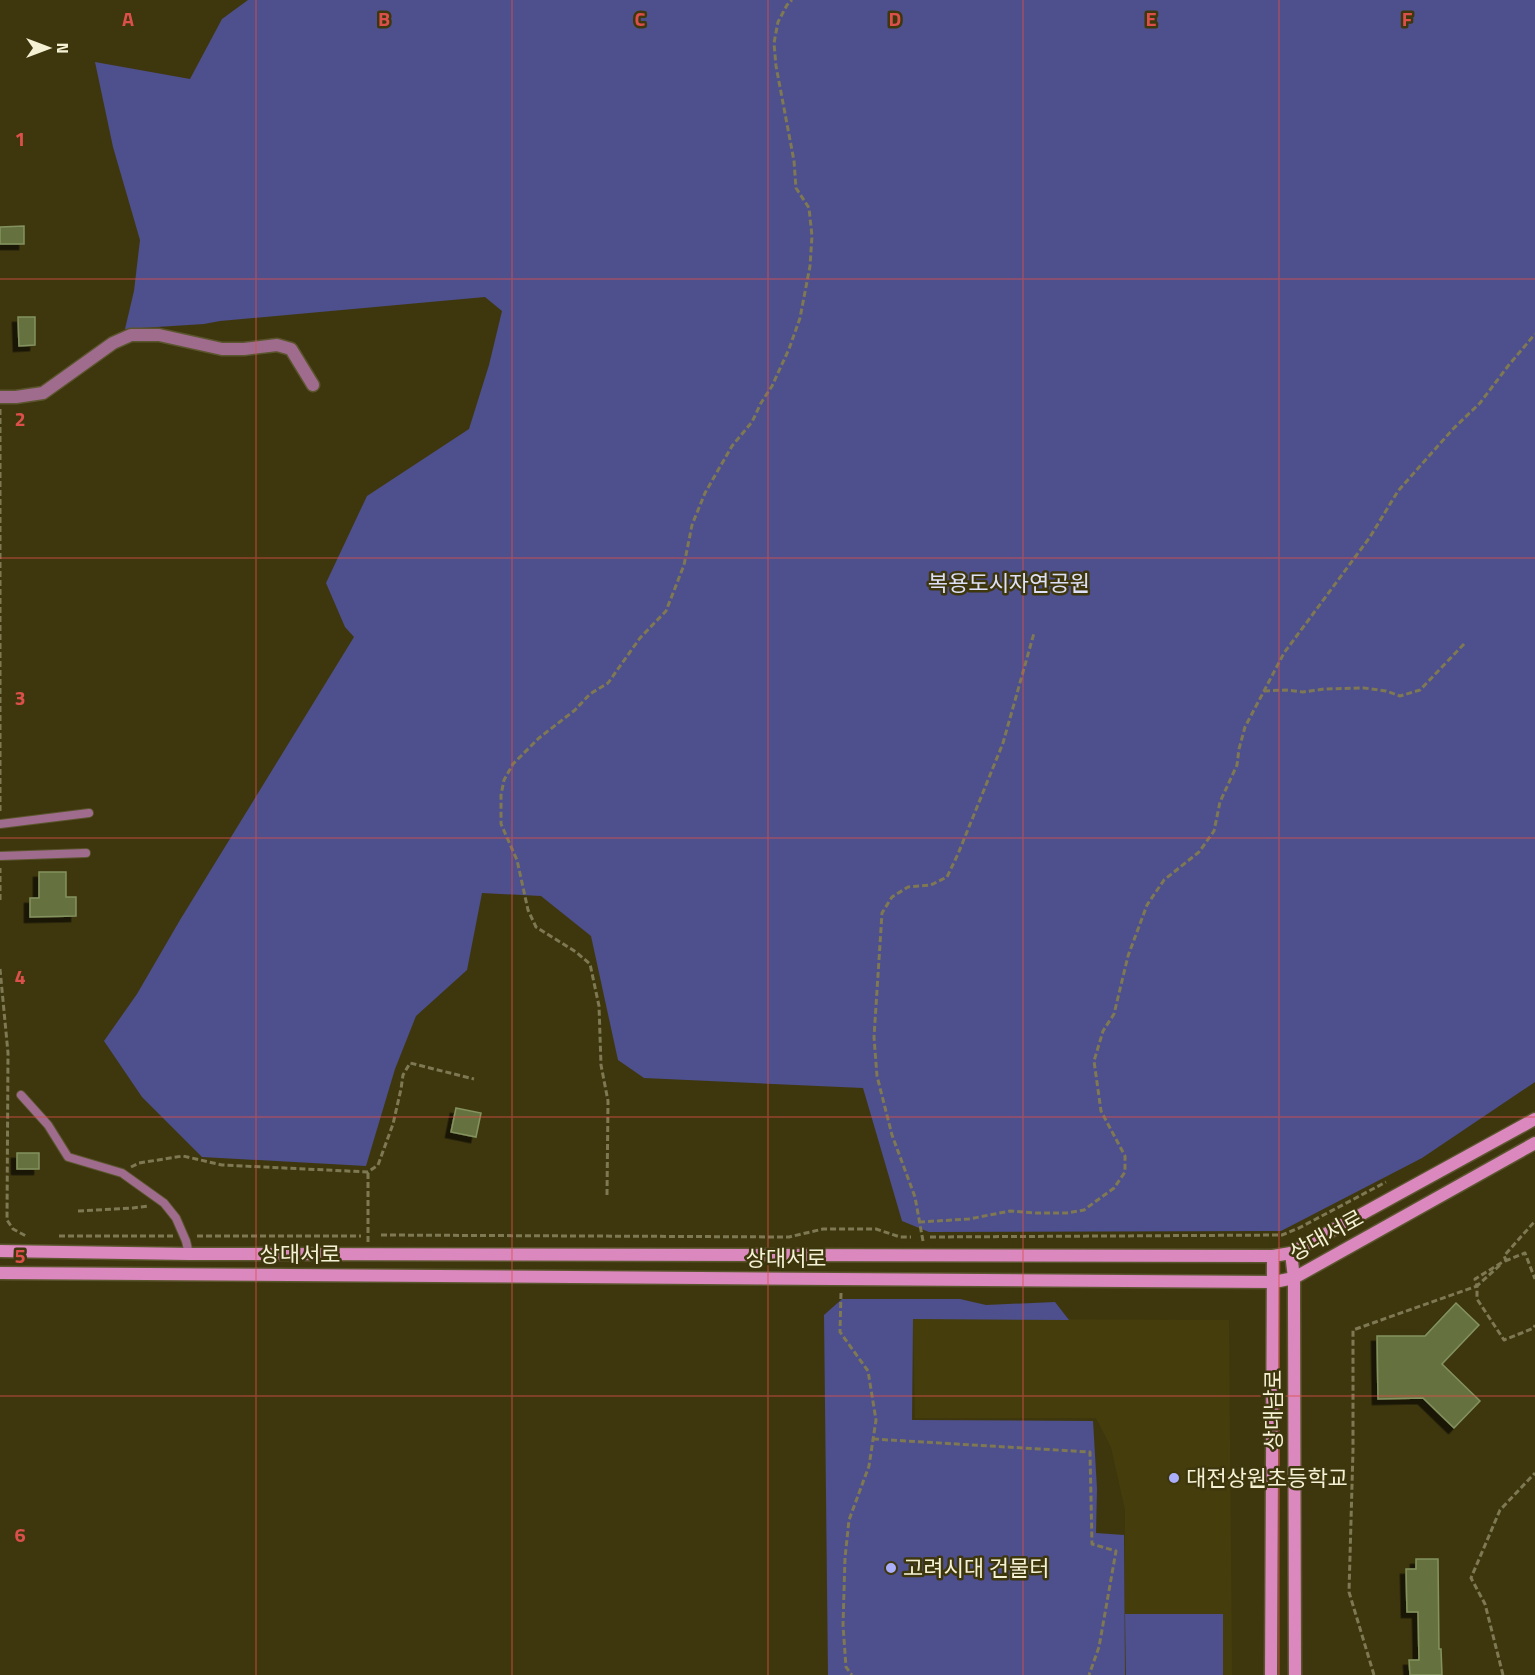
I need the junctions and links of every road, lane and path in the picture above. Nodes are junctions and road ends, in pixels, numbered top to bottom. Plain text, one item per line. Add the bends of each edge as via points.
1 (792, 0) edge
2 (1535, 334) edge
3 (313, 385) dead end
4 (0, 397) edge
5 (0, 405) edge
6 (1034, 633) dead end
7 (1465, 643) dead end
8 (1264, 691) junction
9 (0, 811) edge
10 (89, 813) dead end
11 (0, 824) edge
12 (86, 853) dead end
13 (0, 856) edge
14 (0, 868) edge
15 (0, 900) edge
16 (0, 969) edge
17 (474, 1079) dead end
18 (21, 1095) dead end
19 (1535, 1119) edge
20 (1535, 1143) edge
21 (368, 1172) junction
22 (122, 1173) junction
23 (1386, 1182) dead end
24 (607, 1195) dead end
25 (164, 1203) junction
26 (78, 1211) dead end
27 (0, 1220) edge
28 (6, 1220) junction
29 (1535, 1221) edge
30 (919, 1222) junction
31 (37, 1236) dead end
32 (48, 1236) dead end
33 (178, 1236) dead end
34 (195, 1236) dead end
35 (361, 1236) dead end
36 (381, 1236) dead end
37 (911, 1237) dead end
38 (930, 1237) dead end
39 (0, 1251) edge
40 (1291, 1253) junction
41 (189, 1254) junction
42 (368, 1255) junction
43 (928, 1256) junction
44 (1273, 1256) junction
45 (1506, 1260) junction
46 (0, 1273) edge
47 (1294, 1278) junction
48 (1535, 1279) edge
49 (1274, 1282) junction
50 (842, 1285) dead end
51 (1477, 1286) junction
52 (1535, 1325) edge
53 (873, 1439) junction
54 (1535, 1473) edge
55 (852, 1675) edge
56 (1089, 1675) edge
57 (1270, 1675) edge
58 (1296, 1675) edge
59 (1374, 1675) edge
60 (1503, 1675) edge

1 - 24 path via 778,22 774,43 796,188 809,208 812,236 800,318 789,349 752,422 732,446 705,493 666,611 640,638 608,683 538,738 513,764 501,795 501,824 517,860 528,910 536,927 590,964 599,1006 601,1065 608,1101
2 - 8 path via 1480,403 1398,491 1370,537 1284,653
3 - 4 street via 291,349 277,345 222,349 159,335 131,335 113,343 43,393
5 - 9 path
6 - 30 path via 1003,743 947,877 931,885 908,887 892,897 882,914 874,1036 877,1076 892,1135 915,1197
7 - 8 path via 1420,690 1400,696 1364,688
8 - 30 path via 1245,727 1237,765 1220,802 1215,831 1199,852 1164,880 1147,905 1128,956 1114,1014 1102,1031 1094,1061 1101,1111 1125,1156 1125,1172 1114,1188 1084,1210 1010,1211 969,1220
10 - 11 lane
12 - 13 lane
14 - 15 path
16 - 28 path via 8,1053
17 - 21 path via 410,1063 403,1075 393,1124 378,1165
18 - 22 lane via 48,1125 68,1157
19 - 40 street, 상대서로
20 - 47 street, 상대서로
21 - 22 path via 222,1165 183,1156 139,1163
21 - 42 path
22 - 25 lane
23 - 38 path via 1282,1236
25 - 26 path
25 - 41 lane via 176,1218
27 - 28 path
28 - 31 path via 25,1236
29 - 45 path via 1504,1256
30 - 43 path
32 - 33 path
34 - 35 path
36 - 37 path via 789,1237 823,1229 876,1229
39 - 41 street, 상대서로
40 - 44 street, 상대서로
40 - 47 street, 상대남로
41 - 42 street, 상대서로
42 - 43 street, 상대서로
43 - 44 street, 상대서로
44 - 49 street, 상대남로
45 - 48 path via 1525,1253
45 - 51 path via 1475,1279
46 - 49 street, 상대서로
47 - 49 street, 상대서로
47 - 58 street, 상대남로
49 - 57 street, 상대남로
50 - 53 path via 840,1332 868,1371 876,1420
51 - 52 path via 1477,1299 1504,1340
51 - 59 path via 1353,1330 1349,1592
53 - 55 path via 849,1520 845,1558 844,1636 846,1666
53 - 56 path via 1090,1452 1092,1544 1116,1551 1099,1647
54 - 60 path via 1500,1510 1471,1578 1485,1604

